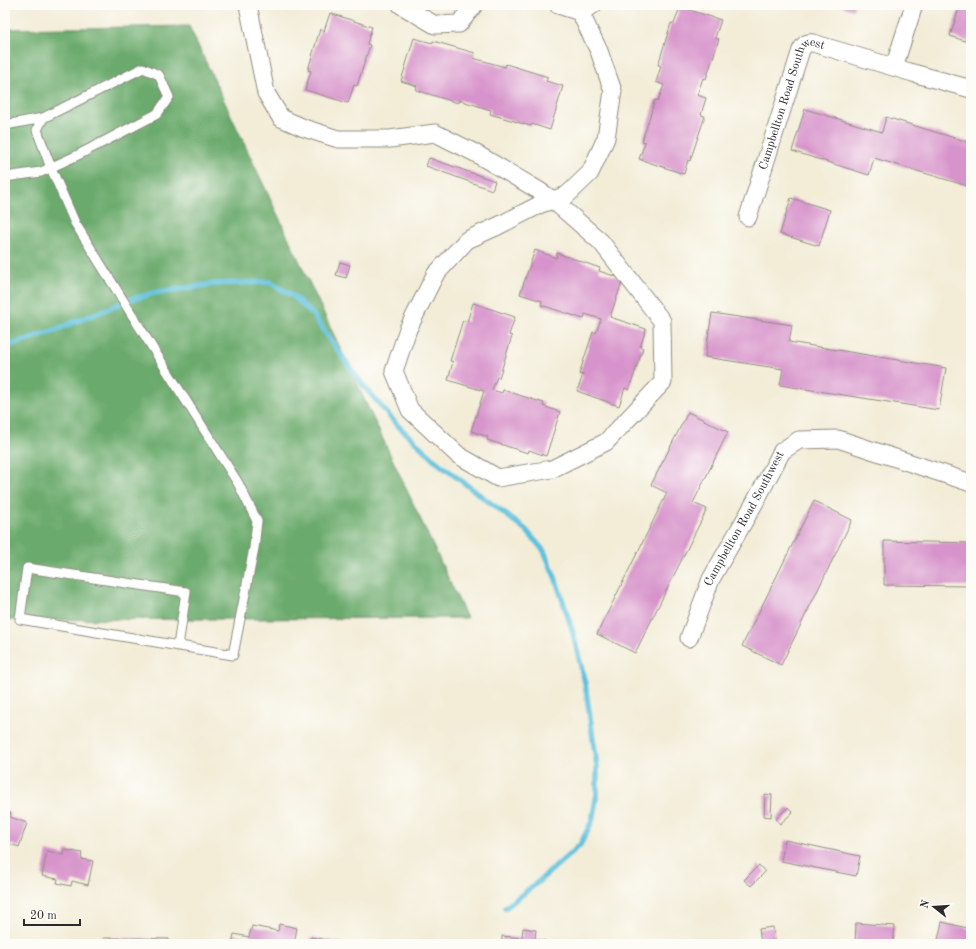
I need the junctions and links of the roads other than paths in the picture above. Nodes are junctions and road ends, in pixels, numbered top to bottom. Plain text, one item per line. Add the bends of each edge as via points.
1 (248, 5) edge
2 (401, 5) edge
3 (474, 5) edge
4 (558, 5) edge
5 (914, 5) edge
6 (587, 9) edge
7 (894, 67) junction
8 (971, 89) edge
9 (44, 118) junction
10 (5, 125) edge
11 (51, 168) junction
12 (5, 177) edge
13 (553, 200) junction
14 (748, 218) dead end
15 (971, 483) edge
16 (689, 638) dead end
17 (178, 646) junction

1 - 13 street via 266,92 280,118 338,139 390,139 435,133 482,157
2 - 3 street via 435,24 458,24
4 - 6 street
5 - 7 street
6 - 13 street via 613,91 606,138 590,173 567,195
7 - 8 street, Campbellton Road Southwest
7 - 14 street, Campbellton Road Southwest via 813,43 808,42 804,45 800,50
9 - 10 lane
9 - 11 lane via 37,130
9 - 11 lane via 143,68 159,74 169,97 157,114
11 - 12 lane via 41,172
11 - 17 lane via 75,223 238,483 257,521 233,655
13 - 13 street via 601,242 662,321 662,382 606,442 552,469 498,478 458,455 410,410 394,371 408,329 435,275 467,240
15 - 16 street, Campbellton Road Southwest via 838,439 799,440 782,450 711,579
17 - 17 lane via 20,618 27,568 186,592

